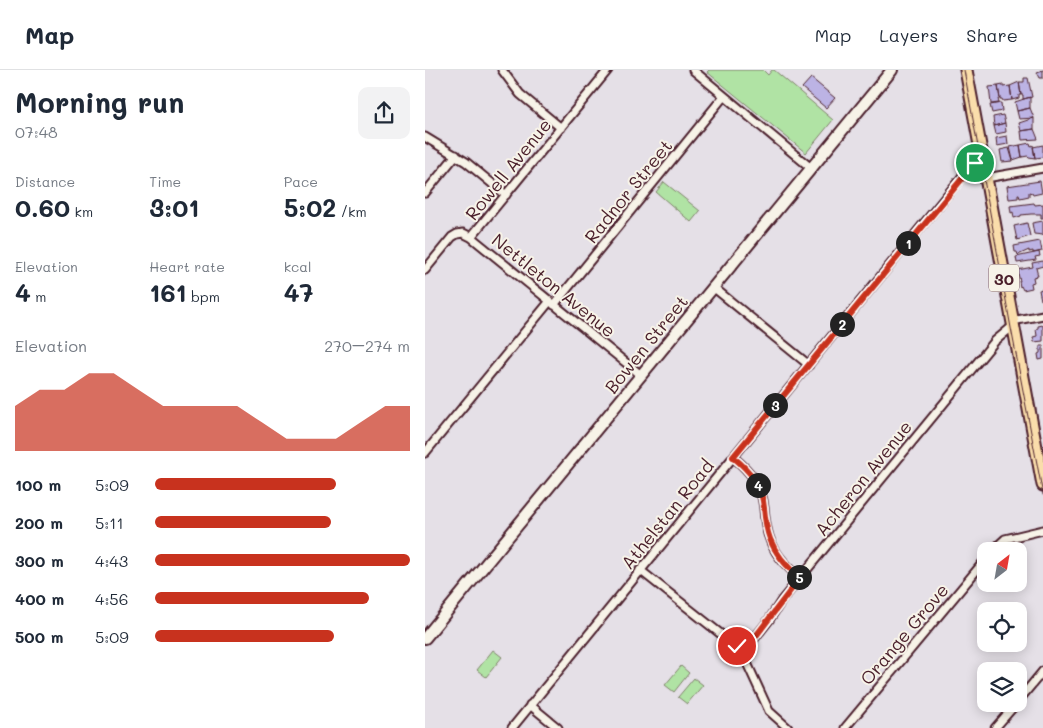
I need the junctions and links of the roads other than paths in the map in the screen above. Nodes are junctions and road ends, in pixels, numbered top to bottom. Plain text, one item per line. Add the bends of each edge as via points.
1 (502, 70) edge
2 (608, 70) edge
3 (693, 70) edge
4 (892, 70) edge
5 (966, 70) edge
6 (724, 96) junction
7 (561, 128) junction
8 (425, 137) edge
9 (456, 155) junction
10 (982, 160) junction
11 (811, 168) junction
12 (1043, 168) edge
13 (986, 178) junction
14 (425, 193) edge
15 (507, 195) junction
16 (471, 237) junction
17 (425, 270) edge
18 (713, 287) junction
19 (552, 303) junction
20 (1043, 315) edge
21 (1012, 324) junction
22 (809, 365) junction
23 (641, 375) junction
24 (425, 453) edge
25 (733, 457) junction
26 (1043, 485) edge
27 (1043, 530) edge
28 (1002, 542) edge
29 (977, 569) edge
30 (640, 570) junction
31 (800, 578) junction
32 (425, 638) edge
33 (743, 653) junction
34 (1043, 671) edge
35 (1027, 690) edge
36 (530, 705) junction
37 (1009, 712) edge
38 (511, 728) edge
39 (558, 728) edge
40 (788, 728) edge
41 (845, 728) edge
42 (995, 728) edge

1 - 7 street via 520,94
2 - 7 street, Rowell Avenue
3 - 6 street
4 - 11 street, Bowen Street
5 - 10 main road, 30
6 - 11 street
6 - 19 street, Radnor Street
7 - 15 street, Rowell Avenue
8 - 9 street
9 - 14 street
9 - 15 street
10 - 13 main road, 30
10 - 22 street, Athelstan Road via 971,167
11 - 18 street, Bowen Street
12 - 13 street
13 - 21 main road, 30
15 - 16 street, Rowell Avenue
16 - 17 street, Rowell Avenue via 463,233 454,235
16 - 19 street, Nettleton Avenue
18 - 22 street
18 - 23 street, Bowen Street
19 - 23 street, Nettleton Avenue
19 - 24 street, Radnor Street
20 - 21 street
21 - 26 main road, 30
21 - 31 street, Acheron Avenue
22 - 25 street, Athelstan Road
23 - 32 street, Bowen Street
25 - 30 street, Athelstan Road
25 - 31 street via 749,470 756,481 770,541 782,560
27 - 28 street
29 - 41 street, Orange Grove
30 - 33 street
30 - 36 street, Athelstan Road
31 - 33 street, Acheron Avenue
33 - 40 street via 769,711
34 - 35 street
36 - 38 street, Athelstan Road
36 - 39 street
37 - 42 street

